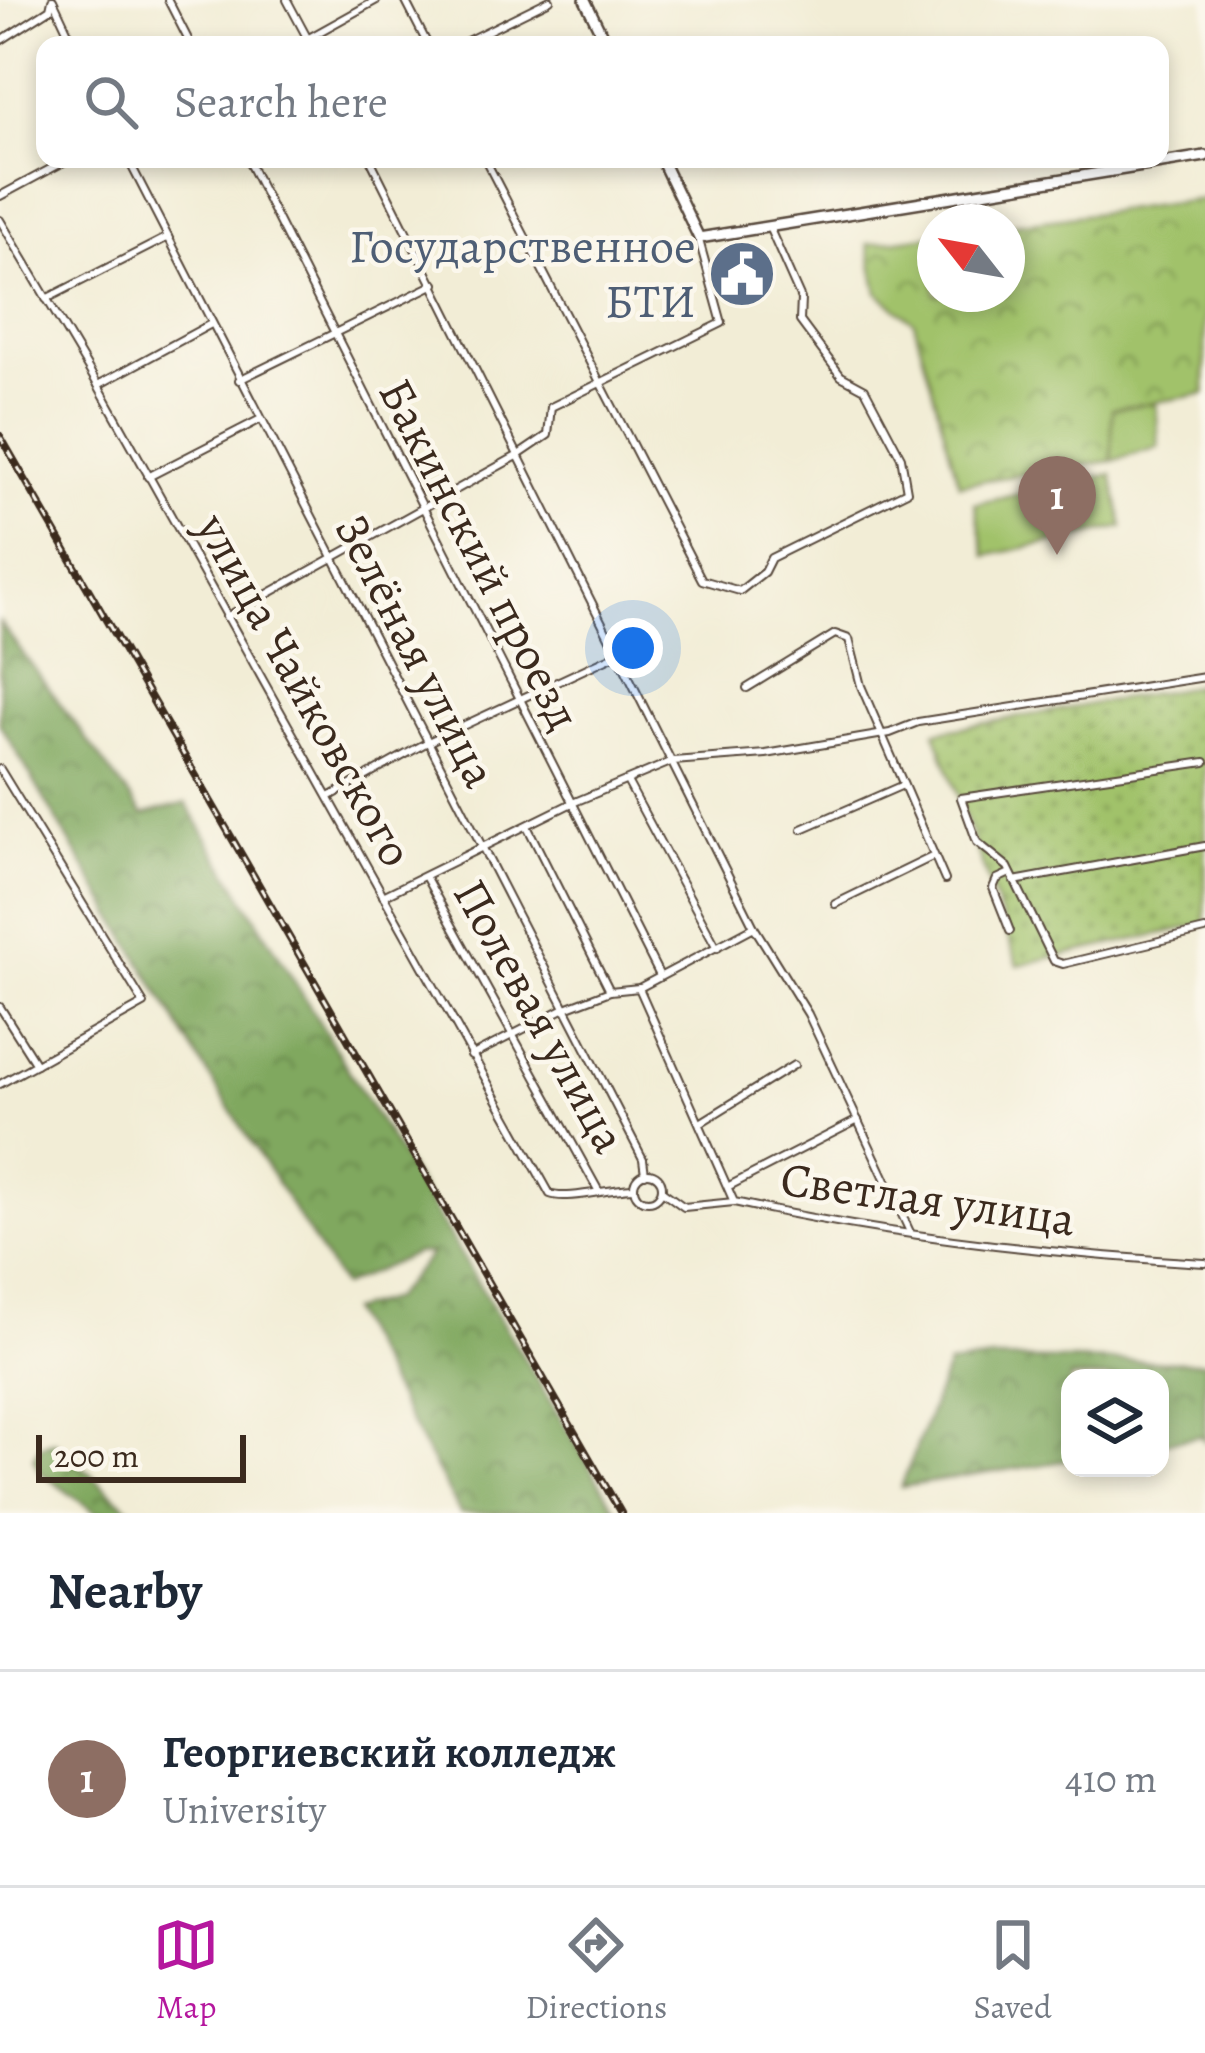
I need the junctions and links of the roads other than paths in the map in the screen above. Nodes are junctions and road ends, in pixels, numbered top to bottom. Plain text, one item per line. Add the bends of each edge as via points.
1 (53, 0) edge
2 (168, 0) edge
3 (287, 0) edge
4 (377, 0) edge
5 (405, 0) edge
6 (550, 0) edge
7 (585, 0) edge
8 (70, 36) edge
9 (186, 36) edge
10 (307, 36) edge
11 (320, 36) edge
12 (423, 36) edge
13 (477, 36) edge
14 (603, 36) edge
15 (0, 41) edge
16 (1205, 157) edge
17 (1169, 163) edge
18 (52, 168) edge
19 (133, 168) edge
20 (251, 168) edge
21 (375, 168) edge
22 (489, 168) edge
23 (665, 168) edge
24 (1135, 168) edge
25 (0, 196) edge
26 (0, 220) edge
27 (769, 226) junction
28 (168, 237) junction
29 (699, 238) junction
30 (435, 284) junction
31 (46, 299) junction
32 (212, 323) junction
33 (332, 334) junction
34 (239, 380) junction
35 (597, 384) junction
36 (98, 385) junction
37 (259, 420) junction
38 (517, 456) junction
39 (148, 476) junction
40 (421, 508) junction
41 (331, 560) junction
42 (226, 617) junction
43 (615, 655) junction
44 (1205, 677) edge
45 (747, 688) dead end
46 (518, 700) junction
47 (880, 731) junction
48 (426, 742) junction
49 (673, 761) junction
50 (1205, 762) edge
51 (0, 770) edge
52 (628, 783) junction
53 (903, 785) junction
54 (329, 797) junction
55 (570, 804) junction
56 (527, 826) junction
57 (802, 829) dead end
58 (480, 846) junction
59 (1205, 846) edge
60 (934, 856) junction
61 (425, 876) junction
62 (1012, 877) junction
63 (945, 880) dead end
64 (383, 896) junction
65 (835, 904) dead end
66 (754, 927) junction
67 (1205, 930) edge
68 (1010, 931) dead end
69 (717, 948) junction
70 (660, 976) junction
71 (640, 988) junction
72 (610, 992) junction
73 (0, 1007) edge
74 (563, 1009) junction
75 (514, 1034) junction
76 (471, 1056) junction
77 (36, 1064) junction
78 (794, 1065) dead end
79 (0, 1084) edge
80 (858, 1120) junction
81 (700, 1123) junction
82 (644, 1174) junction
83 (731, 1186) junction
84 (634, 1188) junction
85 (596, 1189) junction
86 (662, 1192) junction
87 (734, 1202) junction
88 (910, 1232) junction
89 (1205, 1263) edge

1 - 8 street
1 - 15 street
2 - 9 street
3 - 10 street
4 - 11 street
5 - 12 street
6 - 13 street
7 - 14 main road
16 - 17 main road
18 - 25 street
19 - 28 street, Зелёная улица
20 - 33 street, Бакинский проезд
21 - 30 street
22 - 35 street
23 - 29 main road
24 - 27 main road
26 - 31 street, улица Чайковского
27 - 29 main road
27 - 35 street via 801,298 800,321 841,376 865,388 901,457 907,491 771,558 740,591 702,580
28 - 31 street
28 - 32 street, Зелёная улица
29 - 35 street via 722,323
30 - 33 street
30 - 38 street
31 - 36 street, улица Чайковского
32 - 34 street, Зелёная улица
32 - 36 street
33 - 34 street
33 - 40 street, Бакинский проезд
34 - 37 street, Зелёная улица
35 - 38 street via 551,407 548,435
36 - 39 street, улица Чайковского
37 - 39 street
37 - 41 street, Зелёная улица
38 - 40 street
38 - 43 street
39 - 42 street, улица Чайковского
40 - 41 street
40 - 46 street, Бакинский проезд
41 - 42 street
41 - 48 street, Зелёная улица
42 - 54 street, улица Чайковского
43 - 46 street
43 - 49 street
44 - 47 street
45 - 47 street via 843,634
46 - 48 street
46 - 55 street, Бакинский проезд
47 - 49 street via 766,754
47 - 53 street
48 - 54 street
48 - 58 street, Зелёная улица
49 - 52 street
49 - 66 street
50 - 62 street via 961,798 977,842
51 - 77 street via 144,1004
52 - 55 street
52 - 69 street
53 - 57 street
53 - 60 street
54 - 64 street, улица Чайковского
55 - 56 street
55 - 70 street, Бакинский проезд
56 - 58 street
56 - 72 street
58 - 61 street
58 - 74 street, Зелёная улица
59 - 62 street
60 - 63 street
60 - 65 street
61 - 64 street
61 - 75 street, Полевая улица
62 - 67 street via 1047,952 1064,964
62 - 68 street via 993,888
64 - 76 street, улица Чайковского
66 - 69 street
66 - 80 street via 808,1014
69 - 70 street
70 - 71 street
71 - 72 street
71 - 81 street, Светлая улица
72 - 74 street
73 - 77 street
74 - 75 street
74 - 82 street, Зелёная улица
75 - 76 street
75 - 85 street, Полевая улица
76 - 85 street, улица Чайковского via 550,1194
77 - 79 street
78 - 81 street
80 - 83 street
80 - 88 street
81 - 83 street, Светлая улица
82 - 84 street
82 - 86 street via 658,1178
83 - 87 street, Светлая улица
84 - 85 street
84 - 86 street via 646,1201
86 - 87 street via 684,1207
87 - 88 street, Светлая улица
88 - 89 street, Светлая улица

